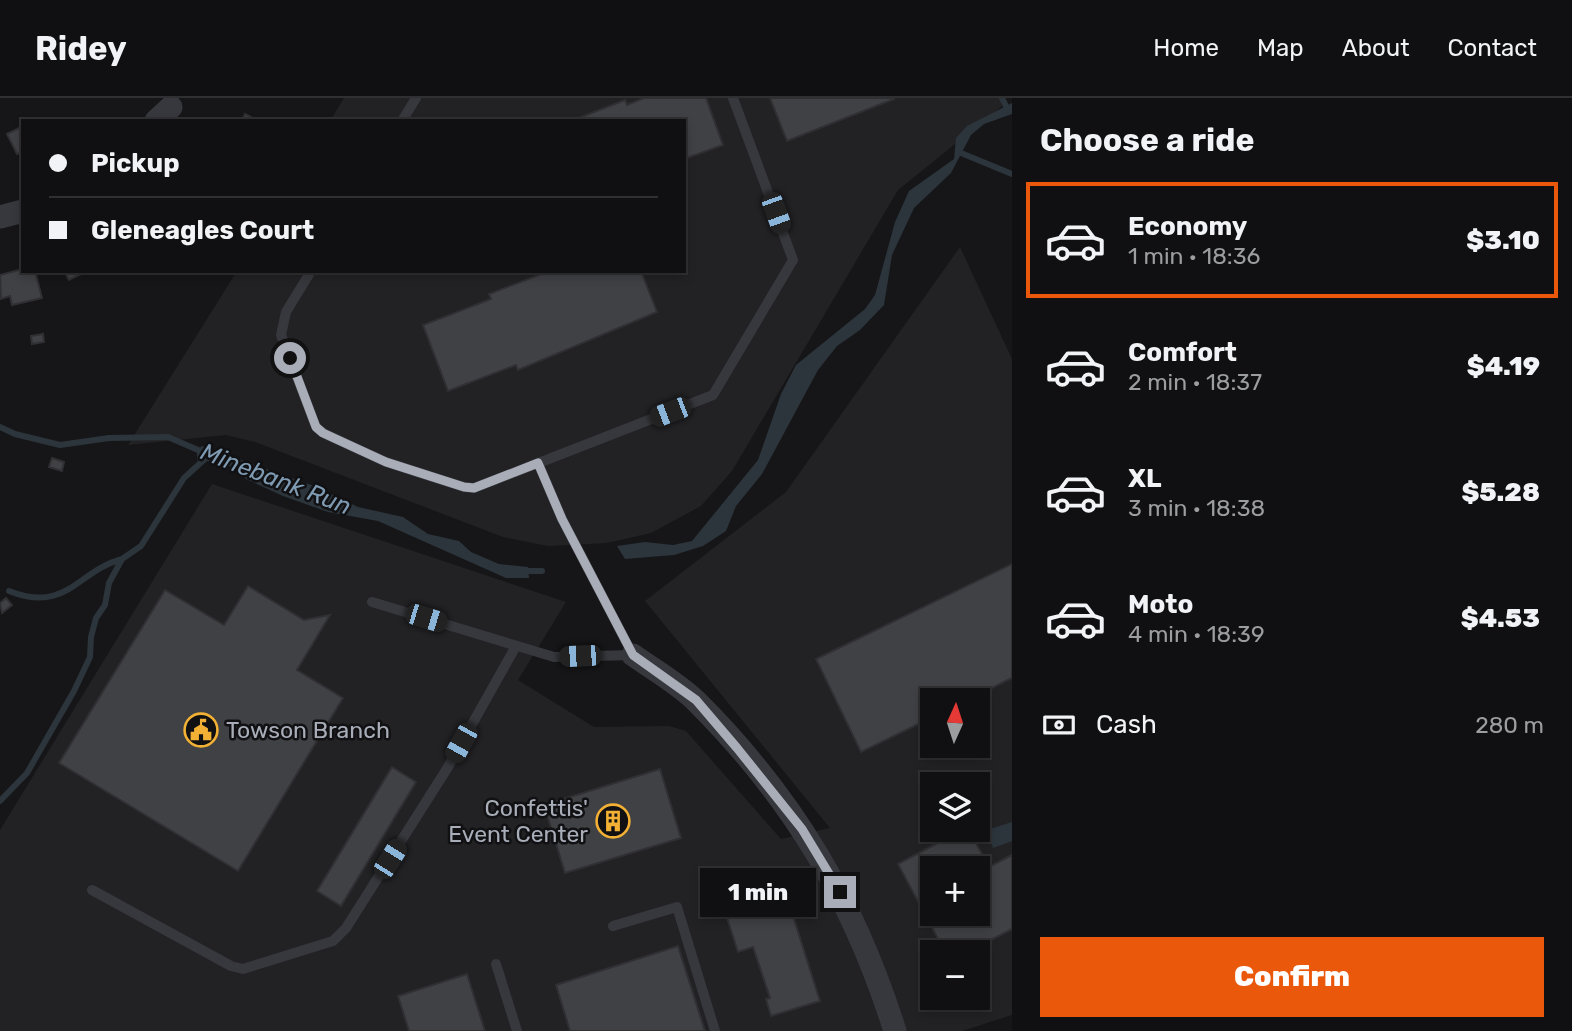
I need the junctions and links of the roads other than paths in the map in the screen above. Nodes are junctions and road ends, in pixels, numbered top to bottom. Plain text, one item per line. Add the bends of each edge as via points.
1 (416, 98) edge
2 (733, 98) edge
3 (403, 119) edge
4 (21, 212) edge
5 (0, 217) edge
6 (310, 273) edge
7 (538, 463) junction
8 (372, 602) dead end
9 (516, 646) junction
10 (633, 655) junction
11 (92, 890) dead end
12 (613, 926) dead end
13 (496, 964) dead end
14 (517, 1031) edge
15 (715, 1031) edge
16 (895, 1031) edge

1 - 3 lane
2 - 7 lane via 793,260 713,395
4 - 5 street
6 - 7 lane via 286,312 281,335 316,427 323,433 386,462 464,487 474,488
7 - 10 lane
8 - 9 lane
9 - 10 lane via 554,657
9 - 11 lane via 448,767 346,928 333,941 243,969
10 - 16 street via 696,700 805,833 850,911
12 - 15 lane via 677,907
13 - 14 lane

